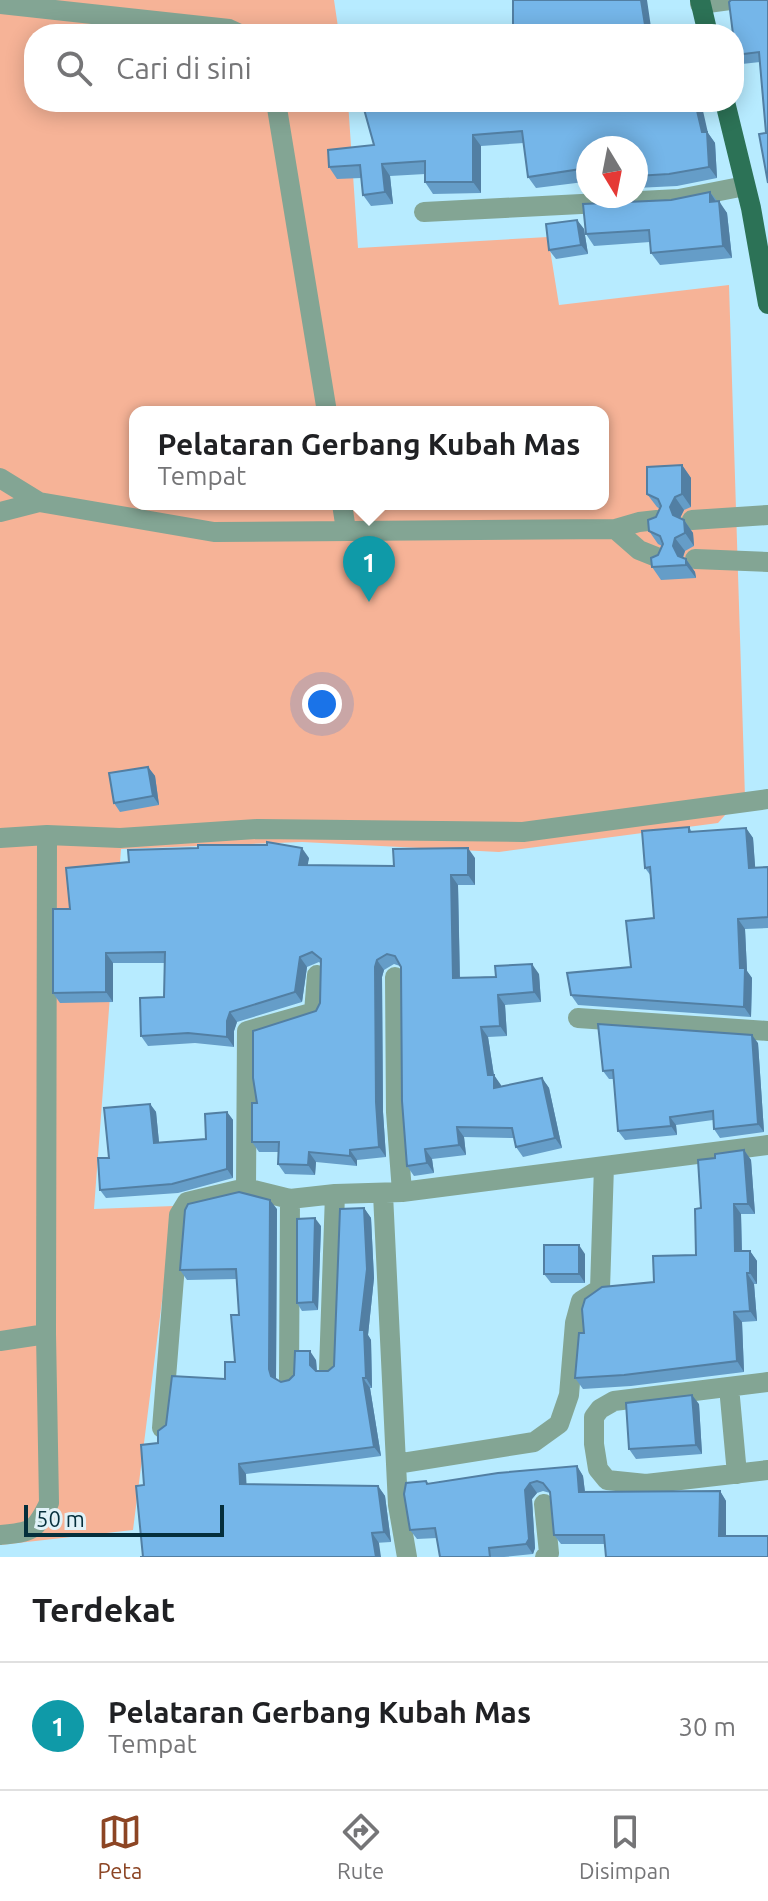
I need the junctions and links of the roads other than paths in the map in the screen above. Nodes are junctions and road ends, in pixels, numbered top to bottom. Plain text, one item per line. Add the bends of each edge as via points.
1 (730, 0) edge
2 (700, 2) edge
3 (0, 4) edge
4 (183, 24) edge
5 (706, 24) edge
6 (278, 112) edge
7 (727, 112) edge
8 (745, 186) junction
9 (759, 207) edge
10 (424, 212) dead end
11 (768, 304) edge
12 (326, 406) edge
13 (0, 478) edge
14 (39, 502) junction
15 (343, 510) edge
16 (0, 512) edge
17 (768, 515) edge
18 (657, 520) edge
19 (692, 520) dead end
20 (615, 529) junction
21 (346, 530) junction
22 (659, 558) edge
23 (695, 559) dead end
24 (768, 562) edge
25 (768, 799) edge
26 (47, 835) junction
27 (0, 838) edge
28 (317, 975) edge
29 (395, 977) edge
30 (578, 1018) dead end
31 (768, 1031) edge
32 (768, 1145) edge
33 (604, 1166) junction
34 (246, 1188) junction
35 (392, 1193) junction
36 (335, 1194) junction
37 (290, 1199) junction
38 (46, 1334) junction
39 (0, 1341) edge
40 (329, 1369) edge
41 (289, 1379) edge
42 (768, 1382) edge
43 (729, 1387) junction
44 (162, 1428) edge
45 (396, 1464) junction
46 (768, 1470) edge
47 (737, 1474) junction
48 (544, 1504) dead end
49 (0, 1535) edge
50 (407, 1557) edge
51 (545, 1557) edge

1 - 2 street
2 - 5 main road
3 - 4 street
6 - 12 street
7 - 8 main road
8 - 9 main road
8 - 10 street via 679,199
9 - 11 main road
13 - 14 street
14 - 16 street
14 - 21 street via 214,532
15 - 21 street
17 - 19 street
18 - 20 street
20 - 21 street
20 - 22 street via 639,550
23 - 24 street
25 - 26 street via 523,832 257,829 120,838
26 - 27 street
26 - 38 street
28 - 34 street via 314,1012 247,1031
29 - 35 street
30 - 31 street
32 - 33 street
33 - 35 street
33 - 45 street via 600,1289 581,1301 569,1395 559,1424 534,1442
34 - 37 street
34 - 44 street via 187,1202 179,1215
35 - 36 street
35 - 45 street
36 - 37 street
36 - 40 street
37 - 41 street
38 - 39 street
38 - 49 street via 49,1503 39,1525 28,1533
42 - 43 street
43 - 47 street
43 - 47 street via 614,1401 594,1417 594,1444 598,1469 607,1480 646,1484
45 - 50 street
46 - 47 street
48 - 51 street via 549,1553

